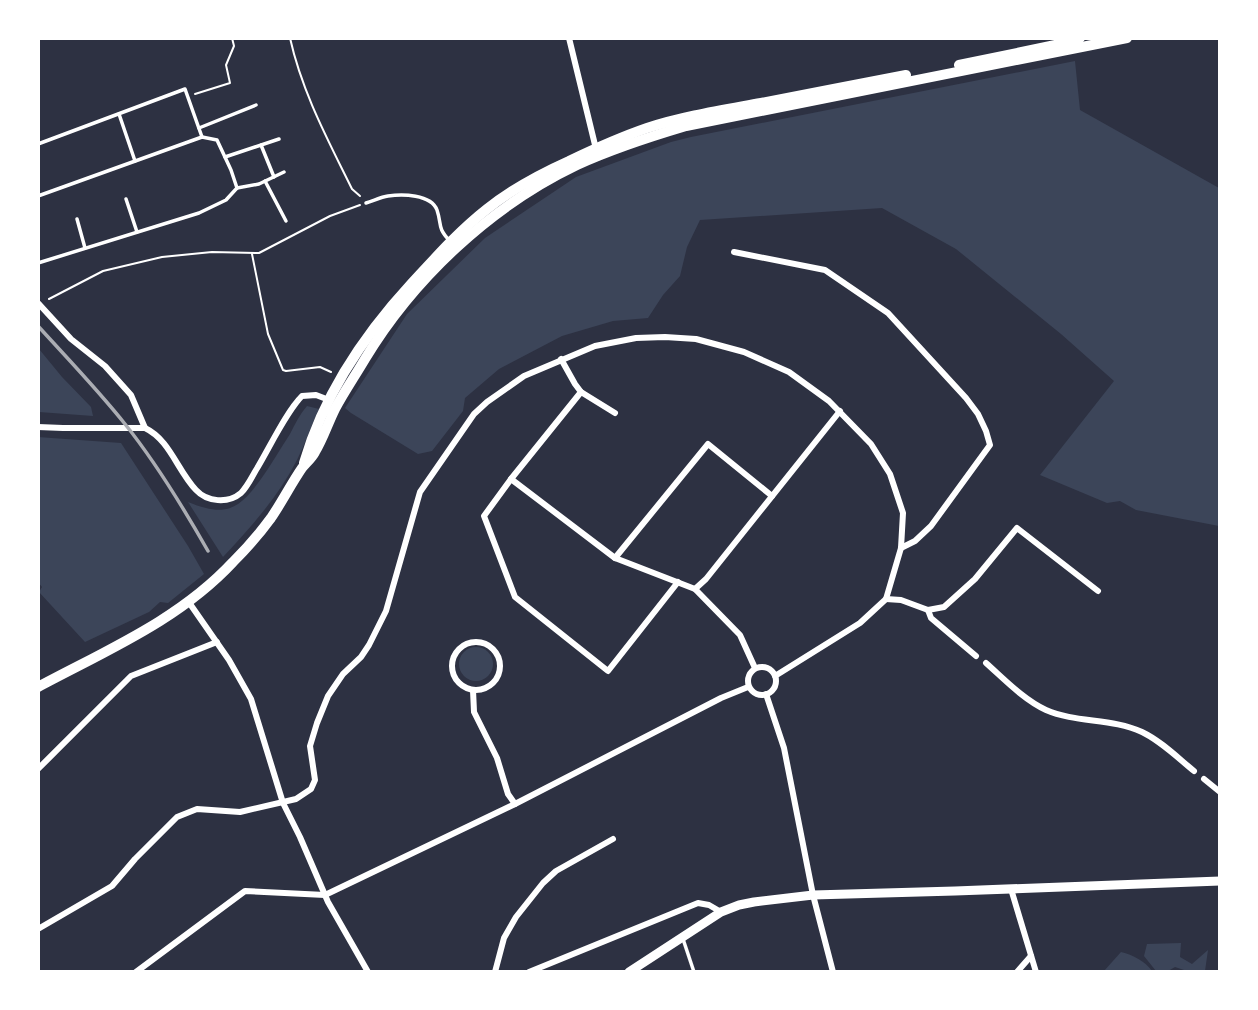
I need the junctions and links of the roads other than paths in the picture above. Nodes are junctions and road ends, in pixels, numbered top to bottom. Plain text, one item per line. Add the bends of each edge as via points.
1 (569, 38) edge
2 (1080, 38) edge
3 (1127, 38) edge
4 (256, 105) dead end
5 (119, 114) junction
6 (198, 128) junction
7 (202, 137) junction
8 (279, 139) dead end
9 (38, 144) edge
10 (261, 145) junction
11 (596, 149) junction
12 (225, 157) junction
13 (135, 161) junction
14 (284, 172) dead end
15 (274, 177) junction
16 (265, 181) junction
17 (237, 188) junction
18 (38, 196) edge
19 (125, 199) dead end
20 (366, 203) road end
21 (77, 219) dead end
22 (286, 221) dead end
23 (136, 232) junction
24 (451, 241) junction
25 (85, 248) junction
26 (734, 251) dead end
27 (38, 263) edge
28 (39, 304) edge
29 (561, 359) junction
30 (581, 392) junction
31 (329, 400) junction
32 (839, 411) junction
33 (615, 413) dead end
34 (38, 427) edge
35 (145, 428) junction
36 (303, 467) junction
37 (511, 479) junction
38 (772, 496) junction
39 (901, 548) junction
40 (615, 558) junction
41 (678, 582) junction
42 (695, 589) junction
43 (1098, 591) dead end
44 (886, 599) junction
45 (188, 601) junction
46 (928, 610) junction
47 (217, 642) junction
48 (976, 656) dead end
49 (986, 663) dead end
50 (755, 668) junction
51 (775, 676) junction
52 (38, 687) edge
53 (748, 687) junction
54 (473, 690) junction
55 (766, 694) junction
56 (38, 769) edge
57 (1194, 771) dead end
58 (1203, 779) dead end
59 (1220, 792) edge
60 (283, 803) junction
61 (515, 804) junction
62 (612, 839) dead end
63 (1220, 881) edge
64 (1011, 889) junction
65 (325, 895) junction
66 (813, 895) junction
67 (721, 912) junction
68 (38, 929) edge
69 (683, 937) junction
70 (1031, 956) junction
71 (136, 971) edge
72 (368, 971) edge
73 (495, 971) edge
74 (529, 971) edge
75 (632, 971) edge
76 (694, 971) edge
77 (833, 971) edge
78 (1017, 971) edge
79 (1036, 971) edge

1 - 11 street
2 - 11 main road via 681,119
3 - 36 main road via 686,125 575,167 509,206 439,265 367,356 335,408 315,454
4 - 6 lane
5 - 6 lane via 186,89
5 - 9 lane
5 - 13 lane
6 - 7 lane
7 - 12 lane via 217,140
7 - 13 lane
8 - 10 lane
10 - 12 lane
10 - 15 lane
11 - 24 main road via 503,198
12 - 17 lane
13 - 18 lane
14 - 15 lane
15 - 16 lane
16 - 17 lane
16 - 22 lane
17 - 23 lane via 226,200 199,213
19 - 23 lane
20 - 24 lane via 387,196 424,198 433,203 440,230
21 - 25 lane
23 - 25 lane
24 - 31 main road via 359,348
25 - 27 lane
26 - 39 street via 825,270 888,313 978,414 989,445 931,526
28 - 35 street via 131,395
29 - 30 street
29 - 32 street via 636,338 696,340 744,352 789,372
29 - 60 street via 524,376 474,414 420,492 386,611 365,651 328,696 312,740 314,785
30 - 33 street
30 - 37 street
31 - 35 street via 302,396 244,489 219,500 201,495 163,442
31 - 36 main road
32 - 38 street
32 - 39 street via 871,444 890,474 903,513
34 - 35 street
36 - 45 main road via 255,538 220,576
37 - 40 street
37 - 41 street via 484,516 516,597 608,671
38 - 40 street via 708,444
38 - 42 street
39 - 44 street
40 - 41 street
41 - 42 street
42 - 50 street via 740,635
43 - 46 street via 1017,528 975,579 944,607
44 - 46 street
44 - 51 street via 860,623
45 - 47 street
45 - 52 main road via 125,643
46 - 48 street via 931,618
47 - 56 street via 131,676
47 - 60 street via 251,699
49 - 57 street via 1045,710 1141,732
50 - 51 street via 764,667
50 - 53 street via 749,674
51 - 55 street via 774,689
53 - 55 street via 758,695
53 - 61 street
54 - 54 street via 492,684 498,676 498,656 484,643 464,645 453,661 457,680
54 - 61 street via 474,712
55 - 66 street via 784,748
58 - 59 street
60 - 65 street
60 - 68 street via 240,812 197,809 177,817 113,886
61 - 65 street
62 - 73 street via 543,883 504,938
63 - 64 main road
64 - 66 main road
64 - 70 street
65 - 71 street via 245,891
65 - 72 street
66 - 67 main road via 754,902
66 - 77 street
67 - 69 main road
67 - 74 street via 698,904
69 - 75 main road
69 - 76 lane
70 - 78 street
70 - 79 street

